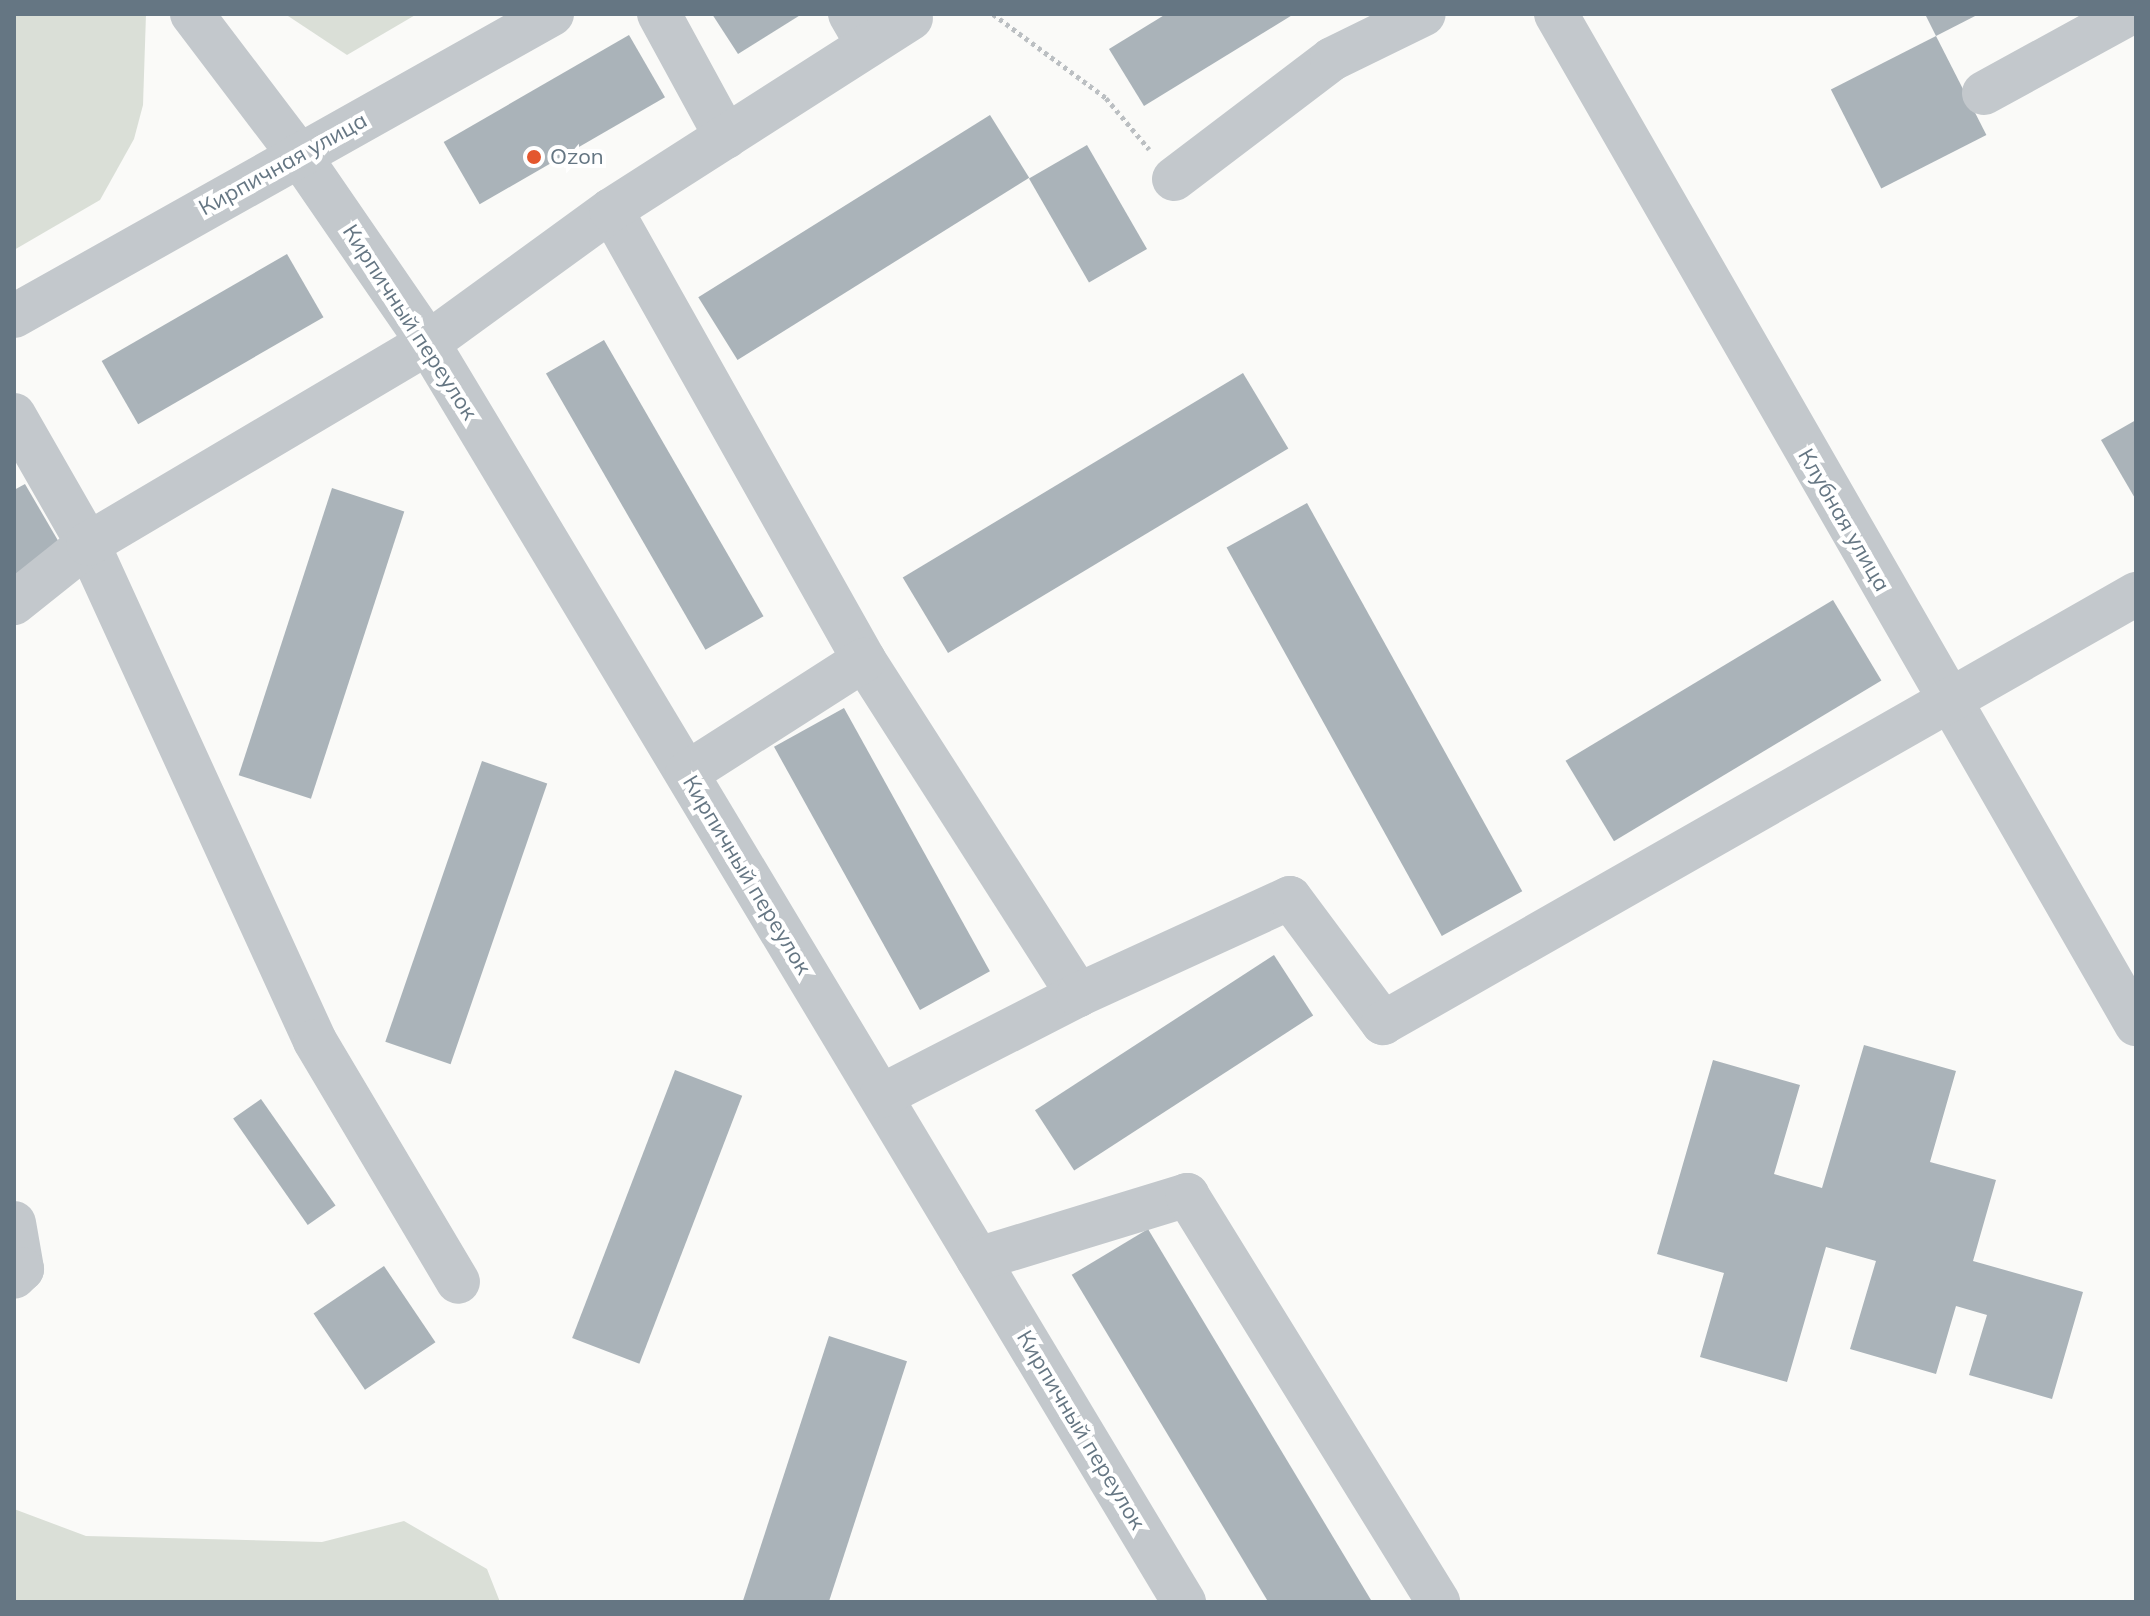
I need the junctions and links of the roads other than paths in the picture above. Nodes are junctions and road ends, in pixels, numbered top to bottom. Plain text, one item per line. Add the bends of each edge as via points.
1 (192, 14) edge
2 (552, 14) edge
3 (659, 14) edge
4 (1424, 14) edge
5 (1556, 14) edge
6 (2128, 14) edge
7 (911, 18) dead end
8 (859, 30) edge
9 (1984, 93) dead end
10 (726, 137) junction
11 (299, 155) junction
12 (1174, 179) road end
13 (611, 210) junction
14 (14, 316) edge
15 (428, 343) junction
16 (14, 415) edge
17 (88, 544) junction
18 (2136, 594) edge
19 (14, 603) edge
20 (864, 660) junction
21 (1949, 704) junction
22 (687, 773) junction
23 (1078, 995) junction
24 (2136, 1024) edge
25 (881, 1096) junction
26 (14, 1223) edge
27 (978, 1259) junction
28 (14, 1277) edge
29 (458, 1282) dead end
30 (1184, 1602) edge
31 (1438, 1602) edge

1 - 11 street, Кирпичный переулок
2 - 11 street, Кирпичная улица
3 - 10 street
4 - 12 street via 1332,59
5 - 21 street, Клубная улица
6 - 9 street
7 - 8 street
8 - 10 street
10 - 13 street
11 - 14 street, Кирпичная улица
11 - 15 street, Кирпичный переулок
13 - 15 street
13 - 20 street
15 - 17 street
15 - 22 street, Кирпичный переулок
16 - 17 street
17 - 19 street
17 - 29 street via 315,1041
18 - 21 street
20 - 22 street
20 - 23 street
21 - 23 street via 1383,1023 1290,898
21 - 24 street, Клубная улица
22 - 25 street, Кирпичный переулок
23 - 25 street
25 - 27 street, Кирпичный переулок
26 - 28 street via 22,1269
27 - 30 street, Кирпичный переулок
27 - 31 street via 1187,1195

